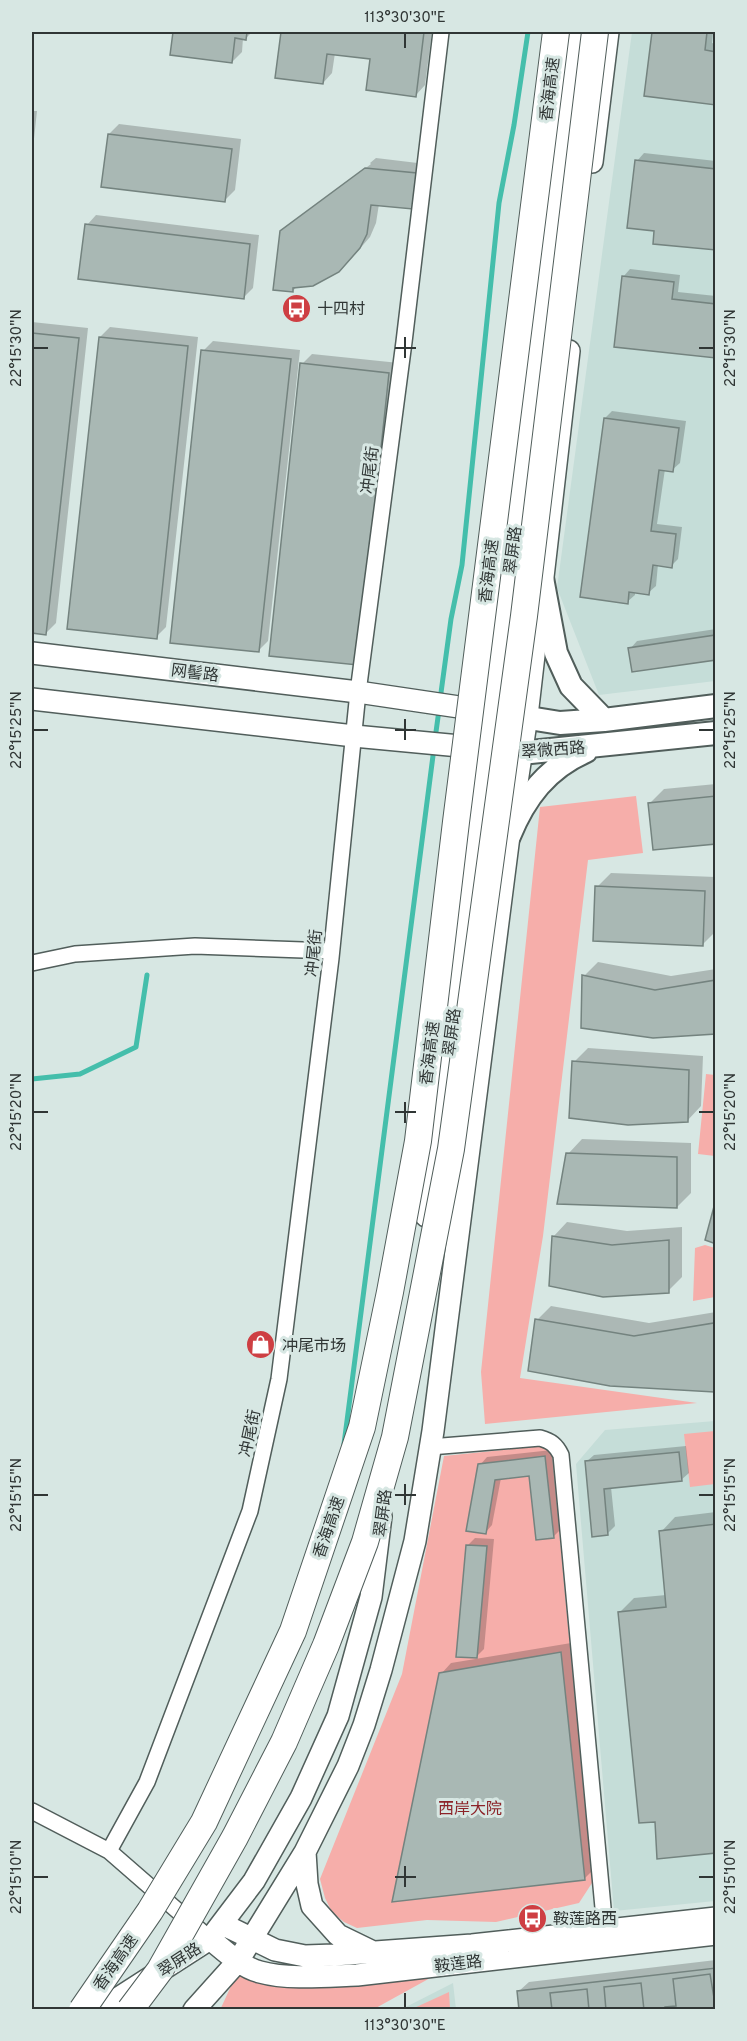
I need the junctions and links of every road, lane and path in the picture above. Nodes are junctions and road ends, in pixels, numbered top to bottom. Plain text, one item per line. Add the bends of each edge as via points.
1 (441, 32) edge
2 (556, 32) edge
3 (576, 32) edge
4 (595, 32) edge
5 (608, 32) edge
6 (542, 578) junction
7 (32, 653) edge
8 (358, 692) junction
9 (32, 699) edge
10 (716, 706) edge
11 (492, 712) junction
12 (527, 716) junction
13 (604, 720) junction
14 (716, 732) edge
15 (354, 736) junction
16 (607, 744) junction
17 (487, 748) junction
18 (521, 753) junction
19 (509, 836) junction
20 (331, 951) junction
21 (32, 963) edge
22 (430, 1447) junction
23 (338, 1716) junction
24 (364, 1725) junction
25 (32, 1810) edge
26 (109, 1851) junction
27 (305, 1852) junction
28 (716, 1918) edge
29 (216, 1932) junction
30 (716, 1934) edge
31 (606, 1938) junction
32 (252, 1939) junction
33 (375, 1953) junction
34 (238, 1961) junction
35 (82, 2010) edge
36 (104, 2010) edge
37 (130, 2010) edge
38 (194, 2010) edge

1 - 8 street, 冲尾街
2 - 35 highway, 香海高速, bridge via 418,1141 362,1427 293,1631 204,1822 150,1911
3 - 11 main road, 翠屏路
4 - 37 highway, bridge via 524,616 451,1149 395,1437 365,1542 284,1742 160,1970
5 - 6 main road, 翠屏路
6 - 12 main road, 翠屏路
6 - 13 main road via 556,653 571,686
7 - 8 main road, 网髻路
8 - 11 main road, 翠微西路
8 - 15 street, 冲尾街
9 - 15 main road, 翠微西路
10 - 13 main road, 翠微西路
11 - 12 main road, 翠微西路
11 - 17 main road, 翠屏路
12 - 13 main road, 翠微西路 via 560,723
12 - 18 main road, 翠屏路
14 - 16 main road, 翠微西路
15 - 17 main road, 翠微西路
15 - 20 street, 冲尾街
16 - 18 main road, 翠微西路
16 - 19 main road via 575,756 546,775 528,798
17 - 18 main road, 翠微西路
17 - 23 main road, 翠屏路 via 437,1148 394,1410 371,1596
18 - 19 main road, 翠屏路
19 - 22 main road, 翠屏路
20 - 21 street via 195,946 75,954
20 - 26 street, 冲尾街 via 279,1378 250,1511 147,1782
22 - 24 main road, 翠屏路 via 415,1541
22 - 31 street via 540,1438 549,1440 561,1455
23 - 24 main road
23 - 29 main road, 翠屏路 via 301,1798 254,1881
24 - 27 main road, 翠屏路
25 - 26 street
26 - 29 street
27 - 32 main road, 翠屏路
27 - 33 main road via 312,1906 338,1935
28 - 31 main road, 鞍莲路
29 - 32 main road, 鞍莲路
29 - 34 main road, 鞍莲路
29 - 36 main road, 翠屏路
30 - 31 main road, 鞍莲路
31 - 33 main road, 鞍莲路
31 - 34 main road, 鞍莲路 via 369,1974 309,1977 260,1972
32 - 33 main road, 鞍莲路 via 275,1950 305,1956
32 - 34 main road, 翠屏路
34 - 38 main road, 翠屏路

